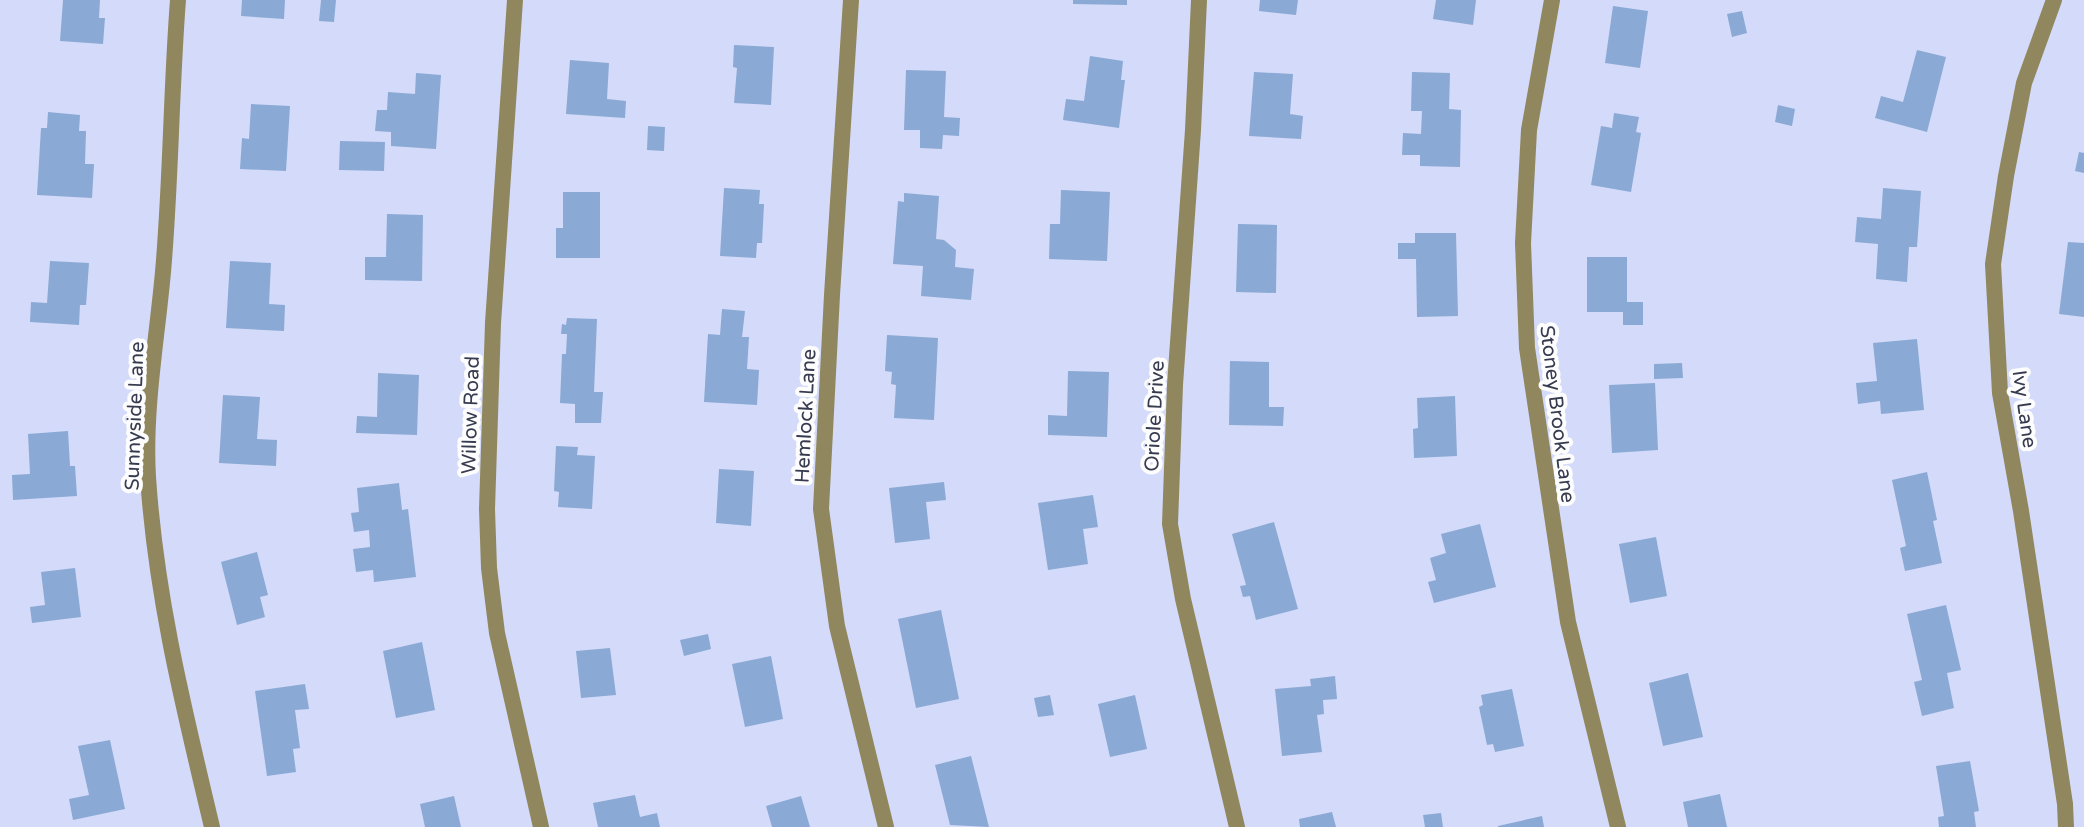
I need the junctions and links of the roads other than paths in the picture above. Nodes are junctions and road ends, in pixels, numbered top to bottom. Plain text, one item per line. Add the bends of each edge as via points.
1 (178, 0) edge
2 (515, 0) edge
3 (851, 0) edge
4 (1199, 0) edge
5 (1552, 0) edge
6 (2054, 0) edge
7 (2065, 803) junction
8 (2084, 807) edge
9 (212, 827) edge
10 (541, 827) edge
11 (886, 827) edge
12 (1237, 827) edge
13 (1618, 827) edge
14 (2066, 827) edge

1 - 9 street, Sunnyside Lane via 148,472 154,551 172,660
2 - 10 street, Willow Road via 493,323 487,509 497,633
3 - 11 street, Hemlock Lane via 821,509 837,626
4 - 12 street, Oriole Drive via 1170,524
5 - 13 street, Stoney Brook Lane via 1529,130 1523,243 1527,348 1568,622
6 - 7 street, Ivy Lane via 2024,83 1993,264 2000,393
7 - 8 street
7 - 14 street, Ivy Lane

